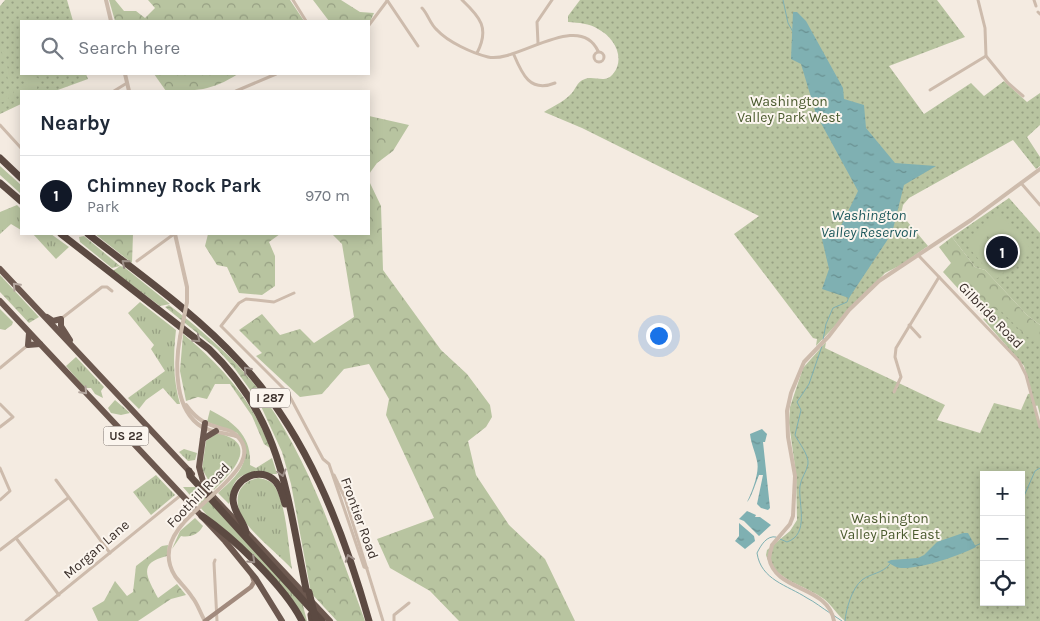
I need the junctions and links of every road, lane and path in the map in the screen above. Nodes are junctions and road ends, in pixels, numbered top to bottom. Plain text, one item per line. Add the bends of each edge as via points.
1 (106, 0) edge
2 (293, 0) edge
3 (388, 0) edge
4 (462, 0) edge
5 (552, 0) edge
6 (978, 0) edge
7 (1034, 0) edge
8 (1036, 6) dead end
9 (422, 8) dead end
10 (111, 20) edge
11 (305, 20) edge
12 (370, 25) edge
13 (538, 43) junction
14 (418, 46) dead end
15 (598, 52) dead end
16 (477, 53) junction
17 (514, 55) junction
18 (986, 56) junction
19 (125, 75) edge
20 (274, 75) edge
21 (127, 82) junction
22 (555, 83) dead end
23 (115, 90) edge
24 (129, 90) edge
25 (238, 90) edge
26 (930, 90) dead end
27 (1023, 96) dead end
28 (0, 125) edge
29 (20, 147) edge
30 (0, 158) edge
31 (1040, 169) edge
32 (20, 177) edge
33 (0, 183) edge
34 (1021, 183) junction
35 (1038, 199) edge
36 (20, 200) edge
37 (1040, 205) edge
38 (62, 235) edge
39 (89, 235) edge
40 (173, 235) edge
41 (174, 235) edge
42 (919, 256) junction
43 (137, 261) dead end
44 (0, 269) edge
45 (939, 277) junction
46 (112, 291) dead end
47 (294, 293) dead end
48 (0, 302) edge
49 (37, 308) junction
50 (61, 319) junction
51 (908, 325) junction
52 (29, 332) junction
53 (920, 337) dead end
54 (40, 344) junction
55 (28, 345) junction
56 (82, 358) junction
57 (0, 368) edge
58 (894, 392) dead end
59 (0, 404) edge
60 (205, 426) junction
61 (1040, 427) edge
62 (0, 428) edge
63 (216, 431) junction
64 (236, 436) junction
65 (202, 440) junction
66 (200, 458) junction
67 (179, 460) junction
68 (0, 468) edge
69 (189, 471) junction
70 (56, 480) dead end
71 (205, 488) junction
72 (181, 494) junction
73 (68, 498) junction
74 (0, 500) edge
75 (202, 516) junction
76 (291, 518) junction
77 (246, 532) junction
78 (16, 538) junction
79 (0, 550) edge
80 (110, 552) junction
81 (216, 560) dead end
82 (250, 572) junction
83 (354, 573) junction
84 (251, 587) junction
85 (262, 589) junction
86 (59, 595) junction
87 (409, 603) dead end
88 (217, 612) junction
89 (833, 617) edge
90 (313, 619) edge
91 (394, 620) edge
92 (26, 621) edge
93 (205, 621) edge
94 (217, 621) edge
95 (282, 621) edge
96 (302, 621) edge
97 (322, 621) edge
98 (330, 621) edge
99 (369, 621) edge
100 (373, 621) edge
101 (384, 621) edge

1 - 10 street
2 - 11 street
3 - 12 street
3 - 14 street
4 - 16 street via 474,10 482,24 482,41
5 - 13 street via 538,22
6 - 18 street via 985,28
7 - 8 street
9 - 16 street via 438,32
13 - 15 street via 575,37 591,43
13 - 17 street
16 - 17 street via 495,58
17 - 22 street via 522,74 532,84
18 - 26 street
18 - 27 street via 1008,84
19 - 21 street
20 - 25 street
21 - 23 street
21 - 24 street
28 - 29 street
30 - 32 highway
31 - 34 street
33 - 36 highway
34 - 35 street
34 - 42 street
35 - 37 street
38 -> 76 highway, I 287 via 198,340 238,380 261,416 276,451
83 -> 39 highway, I 287 via 305,456 269,396 215,337
40 - 43 street
41 - 60 street, bridge via 187,287 177,372 184,403 191,417
42 - 45 street, Gilbride Road
42 - 89 street via 879,281 849,310 801,367 788,405 787,428 795,476 793,513 790,524 770,548 769,558 774,572 818,597 829,606
49 -> 44 highway, US 22
45 - 51 street
45 - 61 street, Gilbride Road via 1019,360
46 - 50 street via 102,288
47 - 101 street, Frontier Road via 274,302 246,299 221,326 288,393 333,475
48 - 52 highway, US 22
49 - 50 highway via 51,320
49 - 56 highway, US 22
50 - 56 highway via 62,328
51 - 53 street
51 - 58 street via 895,352 901,377
52 - 54 highway, US 22
52 - 55 highway
54 - 55 highway
54 -> 72 highway, US 22
55 - 57 street
56 - 67 highway, US 22
59 - 62 street via 13,417
60 - 63 street
60 - 64 street via 230,431
60 - 65 highway
63 - 64 street
63 - 65 highway
64 - 93 street, Foothill Road, bridge via 242,444 243,461 238,471 178,528 169,548 169,562 174,574 195,601
65 - 66 highway
66 - 67 highway via 192,465
66 - 71 highway via 199,473
67 - 69 highway, US 22
68 - 74 street via 10,491
69 - 71 highway, US 22
69 - 97 highway via 190,476
70 - 73 street
71 - 77 highway, US 22
72 - 75 highway, US 22
72 - 80 street, Morgan Lane
73 - 78 street
73 - 80 street
75 - 82 highway, US 22
75 -> 96 highway via 271,578
76 - 77 highway via 274,481 264,475 251,475 238,484 234,498 235,511
76 - 90 highway, I 287, bridge
77 - 98 highway, US 22
78 - 79 street
78 - 86 street
80 - 86 street, Morgan Lane
81 - 88 street
82 - 84 main road via 254,581
82 - 85 highway, US 22
83 - 99 highway, I 287
83 - 100 highway
84 - 85 main road
84 - 88 main road
85 - 95 highway, US 22
86 - 92 street, Morgan Lane
87 - 91 street via 394,615
88 - 93 main road
88 - 94 street

